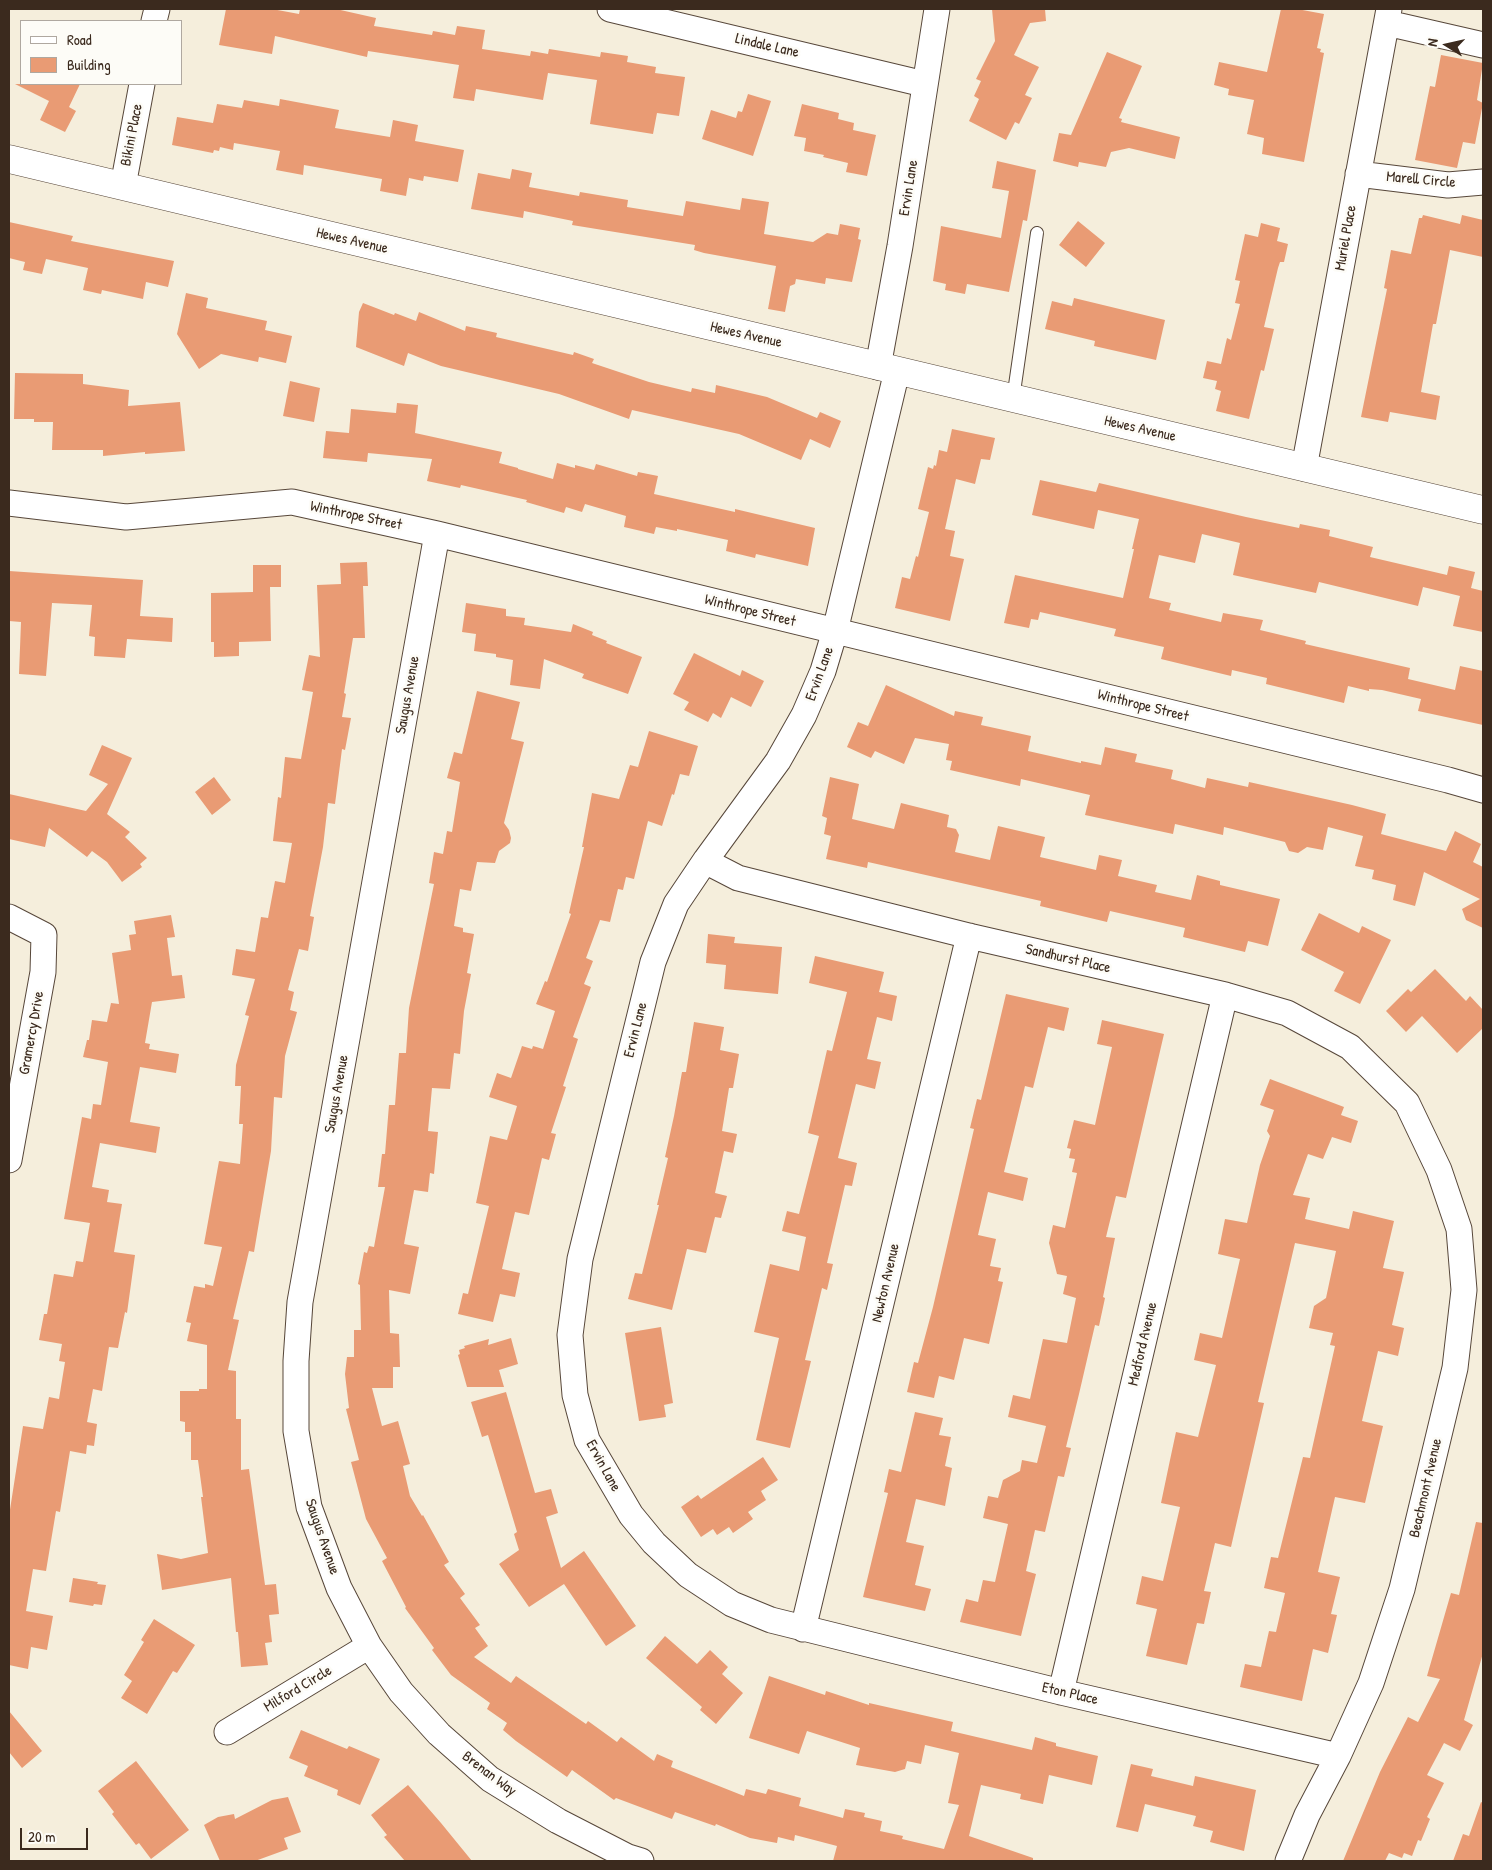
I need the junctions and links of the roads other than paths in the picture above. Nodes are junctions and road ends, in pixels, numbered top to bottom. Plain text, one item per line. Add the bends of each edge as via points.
1 (610, 9) edge
2 (937, 9) edge
3 (1388, 16) edge
4 (1483, 45) edge
5 (924, 84) junction
6 (142, 85) edge
7 (9, 159) edge
8 (1358, 174) junction
9 (1483, 182) edge
10 (122, 186) junction
11 (1038, 233) dead end
12 (887, 369) junction
13 (1013, 399) junction
14 (1304, 468) junction
15 (9, 503) edge
16 (1483, 510) edge
17 (437, 534) junction
18 (835, 631) junction
19 (1483, 790) edge
20 (705, 861) junction
21 (9, 918) edge
22 (969, 936) junction
23 (1225, 995) junction
24 (1407, 1103) joint
25 (9, 1160) edge
26 (803, 1629) junction
27 (369, 1646) junction
28 (1061, 1692) junction
29 (227, 1732) dead end
30 (1338, 1756) junction
31 (641, 1861) edge
32 (1288, 1861) edge

1 - 5 street, Lindale Lane
2 - 5 street, Ervin Lane
3 - 4 street
3 - 8 street, Muriel Place
5 - 12 street, Ervin Lane via 900,246
6 - 10 street, Bikini Place
7 - 10 street, Hewes Avenue
8 - 9 street, Marell Circle via 1448,186
8 - 14 street, Muriel Place
10 - 12 street, Hewes Avenue
11 - 13 lane
12 - 13 street, Hewes Avenue
12 - 18 street, Ervin Lane
13 - 14 street, Hewes Avenue
14 - 16 street, Hewes Avenue
15 - 17 street, Winthrope Street via 126,517 292,502
17 - 18 street, Winthrope Street
17 - 27 street, Saugus Avenue via 300,1302 296,1361 296,1431 309,1506 339,1588
18 - 19 street, Winthrope Street
18 - 20 street, Ervin Lane via 823,671 804,715 778,761
20 - 22 street, Sandhurst Place via 738,878
20 - 26 street, Ervin Lane via 676,904 650,972 580,1259 570,1335 574,1395 587,1440 631,1515 654,1543 688,1575 732,1604
21 - 25 street, Gramercy Drive via 44,935 43,972
22 - 23 street, Sandhurst Place
22 - 26 street, Newton Avenue
23 - 24 street, Sandhurst Place via 1286,1013 1350,1048
23 - 28 street, Medford Avenue
24 - 30 street, Beachmont Avenue via 1439,1170 1459,1230 1464,1290 1455,1368 1402,1589 1371,1683
26 - 28 street, Eton Place
27 - 29 street, Milford Circle
27 - 31 street, Brenan Way via 401,1692 439,1734 490,1779 558,1821
28 - 30 street, Eton Place
30 - 32 street, Beachmont Avenue via 1307,1814

